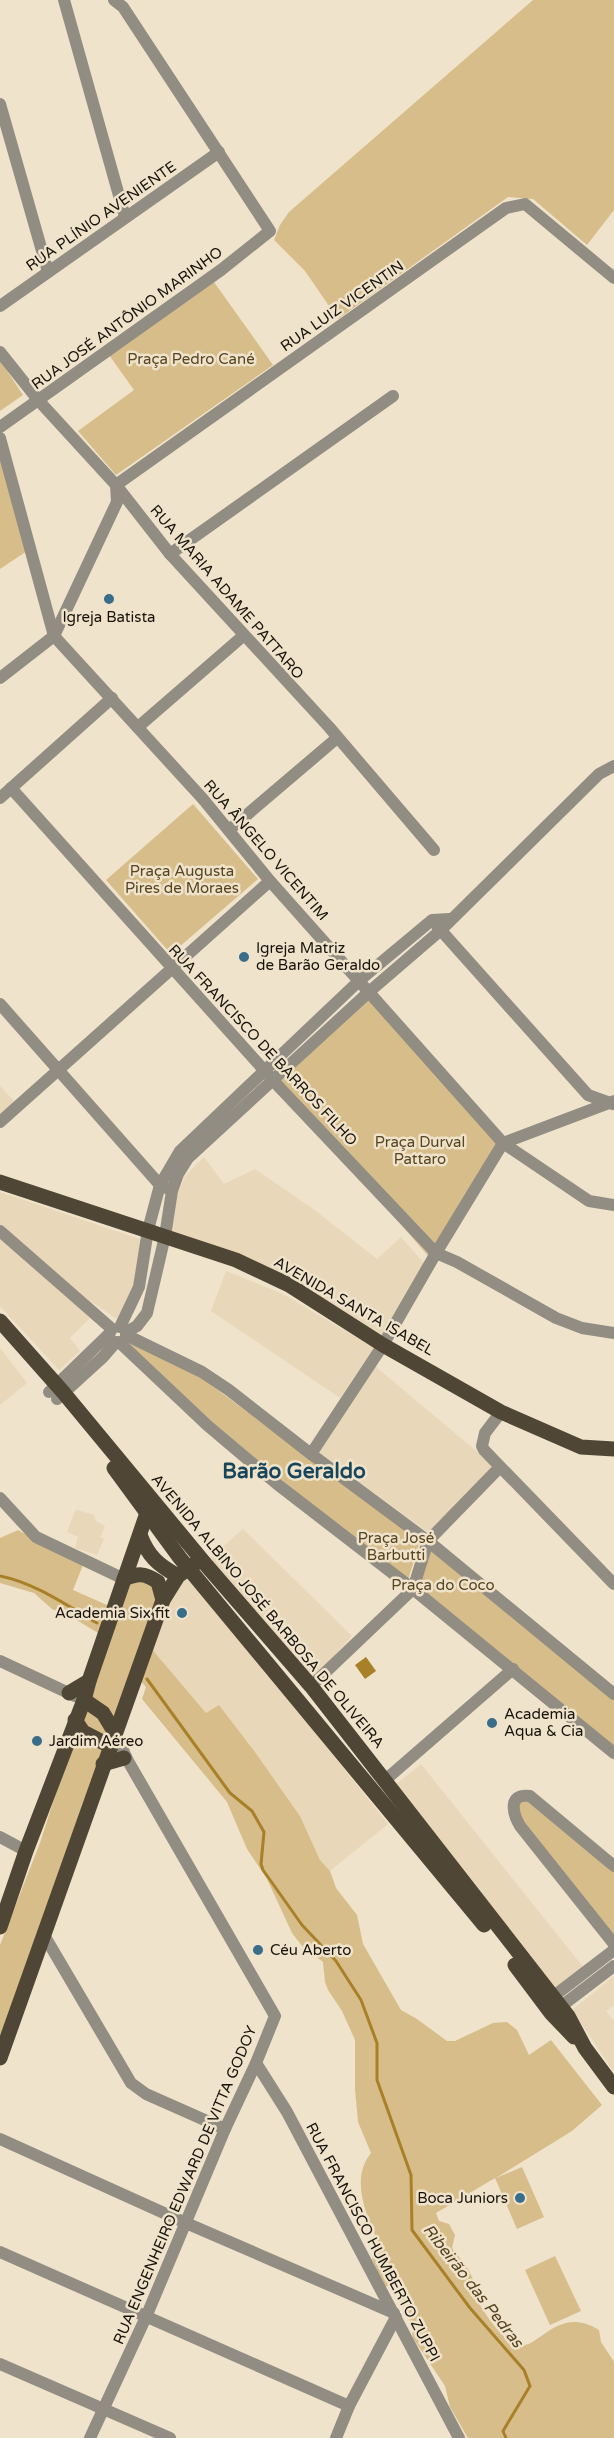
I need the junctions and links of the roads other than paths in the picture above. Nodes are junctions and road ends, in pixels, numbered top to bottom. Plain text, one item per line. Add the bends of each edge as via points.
1 (64, 0) edge
2 (114, 0) edge
3 (0, 104) edge
4 (219, 152) junction
5 (125, 216) junction
6 (48, 272) junction
7 (614, 278) edge
8 (0, 306) edge
9 (0, 352) edge
10 (393, 396) dead end
11 (39, 401) junction
12 (0, 427) edge
13 (0, 438) edge
14 (116, 485) junction
15 (170, 554) junction
16 (54, 636) junction
17 (243, 636) junction
18 (0, 678) edge
19 (112, 698) junction
20 (138, 727) junction
21 (337, 738) junction
22 (614, 766) edge
23 (11, 788) junction
24 (0, 798) edge
25 (229, 830) junction
26 (434, 850) dead end
27 (270, 881) junction
28 (450, 919) junction
29 (432, 920) junction
30 (441, 930) junction
31 (171, 968) junction
32 (360, 980) junction
33 (370, 991) junction
34 (0, 1004) edge
35 (58, 1069) junction
36 (264, 1070) junction
37 (274, 1081) junction
38 (613, 1103) edge
39 (0, 1122) edge
40 (503, 1143) junction
41 (0, 1182) edge
42 (160, 1185) junction
43 (172, 1191) junction
44 (614, 1205) edge
45 (148, 1230) junction
46 (0, 1231) edge
47 (165, 1236) junction
48 (436, 1253) junction
49 (0, 1321) edge
50 (614, 1332) edge
51 (0, 1334) edge
52 (118, 1334) junction
53 (383, 1345) junction
54 (56, 1392) junction
55 (501, 1413) junction
56 (614, 1449) edge
57 (311, 1454) junction
58 (500, 1467) junction
59 (0, 1498) edge
60 (143, 1524) junction
61 (159, 1528) junction
62 (181, 1533) junction
63 (428, 1541) junction
64 (202, 1560) junction
65 (183, 1572) junction
66 (123, 1579) junction
67 (614, 1584) edge
68 (413, 1589) junction
69 (163, 1600) junction
70 (0, 1661) edge
71 (513, 1669) junction
72 (89, 1681) junction
73 (310, 1686) junction
74 (69, 1693) junction
75 (614, 1694) edge
76 (84, 1700) junction
77 (75, 1720) junction
78 (112, 1740) junction
79 (614, 1753) edge
80 (126, 1759) junction
81 (103, 1764) junction
82 (384, 1780) junction
83 (0, 1837) edge
84 (26, 1851) junction
85 (614, 1866) edge
86 (0, 1928) edge
87 (44, 1935) junction
88 (614, 1944) edge
89 (614, 1950) edge
90 (614, 1966) edge
91 (552, 2005) junction
92 (0, 2058) edge
93 (256, 2063) junction
94 (614, 2087) edge
95 (225, 2129) junction
96 (0, 2139) edge
97 (186, 2223) junction
98 (0, 2252) edge
99 (395, 2315) junction
100 (146, 2317) junction
101 (0, 2364) edge
102 (349, 2406) junction
103 (103, 2409) junction
104 (90, 2438) edge
105 (170, 2438) edge
106 (336, 2438) edge
107 (459, 2438) edge

1 - 5 street
2 - 4 street via 123,7
3 - 6 street
4 - 5 street, RUA PLÍNIO AVENIENTE
4 - 11 street, RUA JOSÉ ANTÔNIO MARINHO via 270,231
5 - 6 street, RUA PLÍNIO AVENIENTE
6 - 8 street, RUA PLÍNIO AVENIENTE
7 - 14 street, RUA LUIZ VICENTIN via 525,204 506,208
9 - 11 street, RUA MARIA ADAME PATTARO
10 - 15 street
11 - 12 street, RUA JOSÉ ANTÔNIO MARINHO
11 - 14 street, RUA MARIA ADAME PATTARO
13 - 16 street, RUA ÂNGELO VICENTIM
14 - 15 street, RUA MARIA ADAME PATTARO
14 - 16 street via 117,502
15 - 17 street, RUA MARIA ADAME PATTARO
16 - 18 street
16 - 19 street, RUA ÂNGELO VICENTIM
17 - 20 street
17 - 21 street, RUA MARIA ADAME PATTARO
19 - 20 street, RUA ÂNGELO VICENTIM
19 - 23 street
20 - 25 street, RUA ÂNGELO VICENTIM
21 - 25 street
21 - 26 street, RUA MARIA ADAME PATTARO
22 - 28 street via 599,774
23 - 24 street
23 - 31 street, RUA FRANCISCO DE BARROS FILHO
25 - 27 street, RUA ÂNGELO VICENTIM
27 - 31 street
27 - 32 street, RUA ÂNGELO VICENTIM
28 - 29 street
28 - 30 street
29 - 30 street
29 - 32 street
30 - 33 street
30 - 38 street via 588,1095
31 - 35 street
31 - 36 street, RUA FRANCISCO DE BARROS FILHO
32 - 33 street, RUA ÂNGELO VICENTIM
32 - 36 street
33 - 37 street
33 - 40 street, RUA ÂNGELO VICENTIM
34 - 35 street
35 - 39 street
35 - 42 street
36 - 37 street, RUA FRANCISCO DE BARROS FILHO
36 - 42 street via 180,1151
37 - 43 street via 188,1158
37 - 48 street, RUA FRANCISCO DE BARROS FILHO
38 - 40 street
40 - 44 street, RUA ÂNGELO VICENTIM via 590,1201
40 - 48 street
41 - 45 main road, AVENIDA SANTA ISABEL
42 - 43 street
42 - 45 street
43 - 47 street
45 - 47 main road, AVENIDA SANTA ISABEL
45 - 52 street via 139,1287
46 - 52 street
47 - 52 street via 147,1313 137,1326
47 - 53 main road, AVENIDA SANTA ISABEL via 236,1260 289,1285
48 - 50 street, RUA FRANCISCO DE BARROS FILHO via 556,1318 582,1328
48 - 53 street
49 - 54 main road, AVENIDA ALBINO JOSÉ BARBOSA DE OLIVEIRA
51 - 54 main road, AVENIDA ALBINO JOSÉ BARBOSA DE OLIVEIRA
52 - 54 street via 103,1357
52 - 57 street via 202,1372
52 - 68 street via 207,1425
53 - 55 main road, AVENIDA SANTA ISABEL
53 - 57 street
54 - 60 main road, AVENIDA ALBINO JOSÉ BARBOSA DE OLIVEIRA via 103,1453
54 - 62 main road, AVENIDA ALBINO JOSÉ BARBOSA DE OLIVEIRA
55 - 56 main road, AVENIDA SANTA ISABEL via 581,1447
55 - 58 street via 485,1433 482,1446
57 - 63 street
58 - 63 street
58 - 67 street
59 - 66 street via 36,1537
60 - 61 main road, AVENIDA ALBINO JOSÉ BARBOSA DE OLIVEIRA
60 - 65 main road via 151,1557 160,1567
60 - 66 main road
61 - 62 main road
61 - 65 main road, AVENIDA ALBINO JOSÉ BARBOSA DE OLIVEIRA
62 - 64 main road, AVENIDA ALBINO JOSÉ BARBOSA DE OLIVEIRA
63 - 68 street
63 - 75 street
64 - 65 main road
64 - 73 main road, AVENIDA ALBINO JOSÉ BARBOSA DE OLIVEIRA
65 - 69 main road
65 - 91 main road, AVENIDA ALBINO JOSÉ BARBOSA DE OLIVEIRA
66 - 69 main road via 145,1574 158,1582
66 - 72 main road
68 - 71 street
68 - 73 street
69 - 78 main road
70 - 74 street
71 - 79 street
71 - 82 street
72 - 74 main road
72 - 76 main road
73 - 82 main road, AVENIDA ALBINO JOSÉ BARBOSA DE OLIVEIRA
74 - 76 street
76 - 77 main road
76 - 78 main road via 103,1713
77 - 78 main road via 83,1732
77 - 84 main road
78 - 80 street, RUA ENGENHEIRO EDWARD DE VITTA GODOY
78 - 81 main road
80 - 81 main road
80 - 93 street, RUA ENGENHEIRO EDWARD DE VITTA GODOY via 275,2016
81 - 87 main road
82 - 91 main road, AVENIDA ALBINO JOSÉ BARBOSA DE OLIVEIRA
83 - 84 street
84 - 86 main road
85 - 88 street via 535,1800 525,1795 512,1807 516,1819
87 - 92 main road
87 - 95 street via 131,2083 146,2094
89 - 91 street
90 - 91 street
91 - 94 main road, AVENIDA ALBINO JOSÉ BARBOSA DE OLIVEIRA
93 - 95 street, RUA ENGENHEIRO EDWARD DE VITTA GODOY
93 - 99 street, RUA FRANCISCO HUMBERTO ZUPPI
95 - 97 street, RUA ENGENHEIRO EDWARD DE VITTA GODOY
96 - 97 street
97 - 99 street
97 - 100 street, RUA ENGENHEIRO EDWARD DE VITTA GODOY
98 - 100 street
99 - 102 street
99 - 107 street, RUA FRANCISCO HUMBERTO ZUPPI
100 - 102 street
100 - 103 street, RUA ENGENHEIRO EDWARD DE VITTA GODOY
101 - 103 street
102 - 106 street
103 - 104 street, RUA ENGENHEIRO EDWARD DE VITTA GODOY
103 - 105 street

